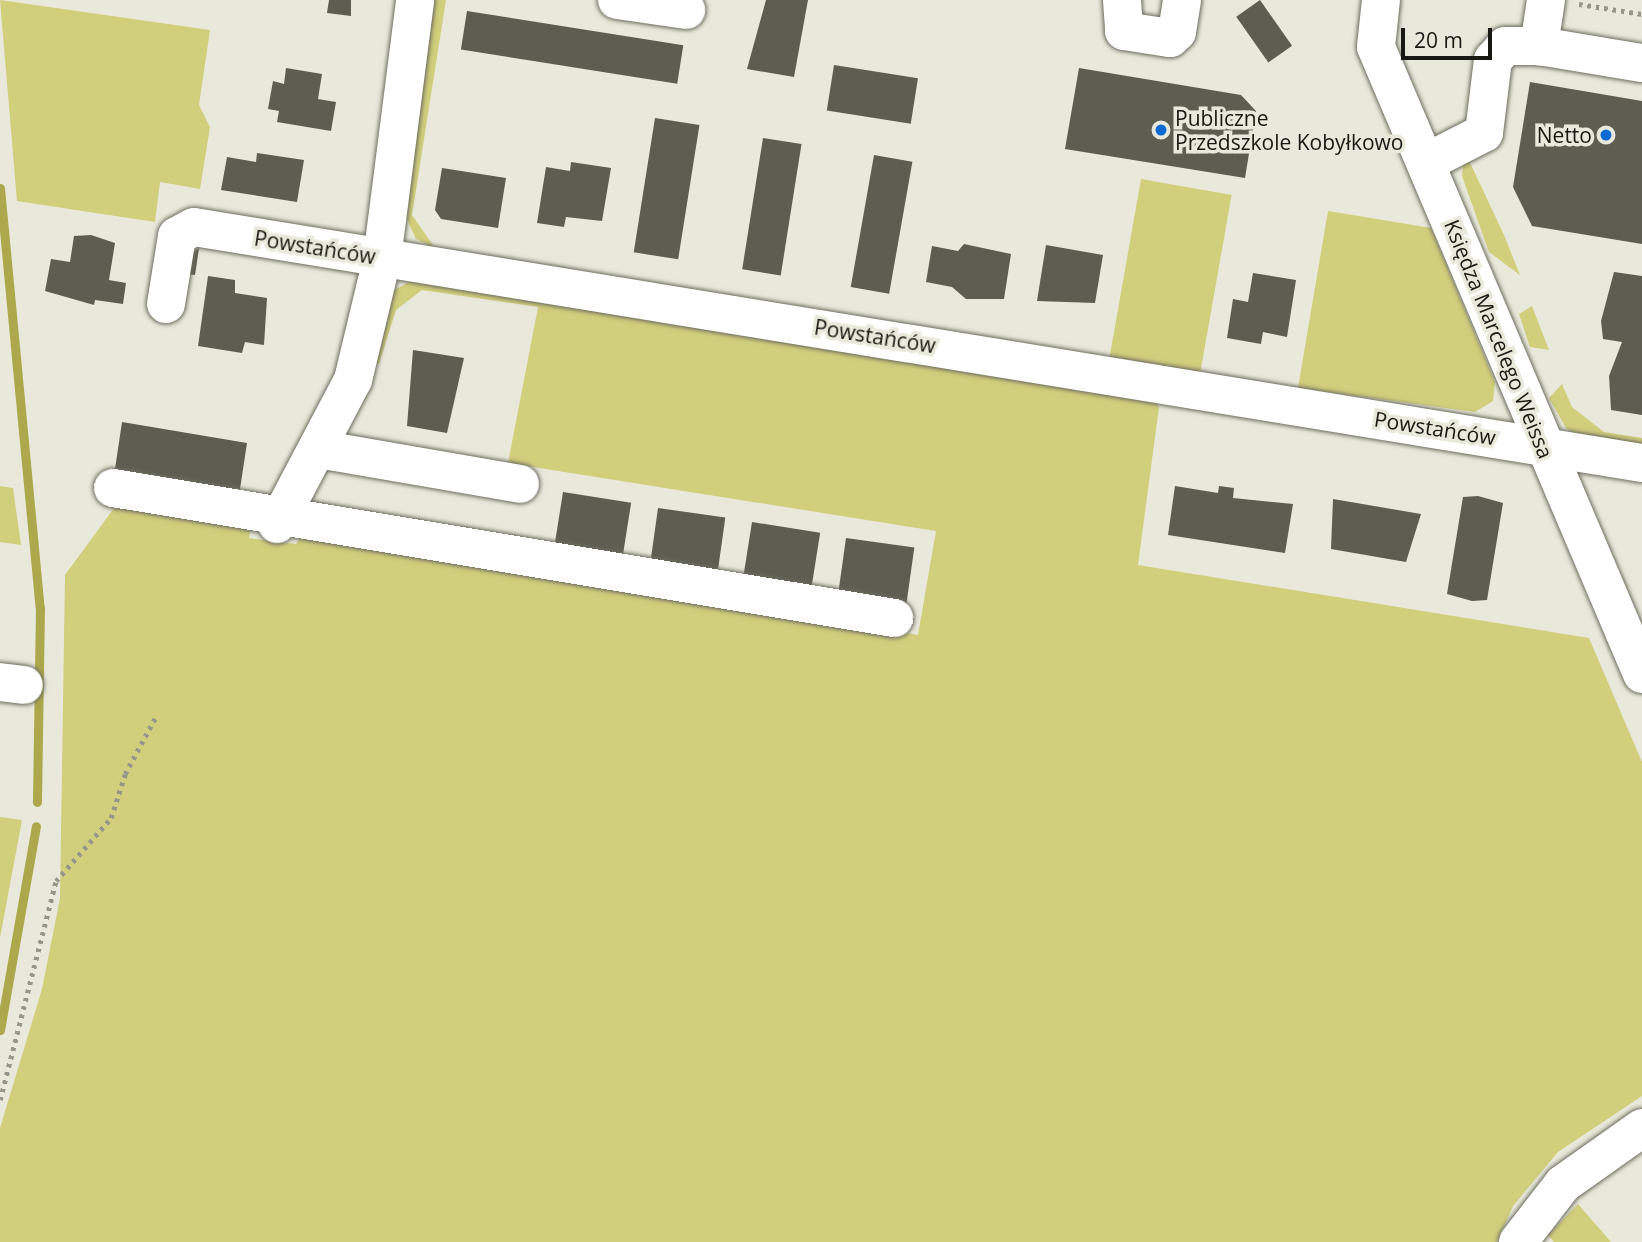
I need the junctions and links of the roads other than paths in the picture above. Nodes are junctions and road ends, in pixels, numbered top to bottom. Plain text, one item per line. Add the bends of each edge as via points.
1 (415, 0) edge
2 (618, 0) edge
3 (1122, 0) edge
4 (1182, 0) edge
5 (1381, 0) edge
6 (1556, 1) edge
7 (686, 10) dead end
8 (1539, 46) junction
9 (1642, 63) edge
10 (1427, 162) junction
11 (382, 259) junction
12 (166, 304) dead end
13 (1540, 445) junction
14 (318, 449) junction
15 (1642, 463) edge
16 (520, 484) dead end
17 (113, 488) dead end
18 (280, 519) junction
19 (894, 618) dead end
20 (1642, 674) edge
21 (1642, 1128) edge
22 (1518, 1242) edge

1 - 11 street
2 - 7 street
3 - 4 street via 1124,31 1170,38 1177,32
5 - 10 street, Księdza Marcelego Weissa via 1376,47
6 - 8 street
8 - 9 street
8 - 10 street via 1522,43 1499,53 1493,60 1484,133
10 - 13 street, Księdza Marcelego Weissa
11 - 12 street, Powstańców via 194,227 177,236
11 - 13 street, Powstańców
11 - 14 street via 353,380
13 - 15 street, Powstańców
13 - 20 street, Księdza Marcelego Weissa
14 - 16 street
14 - 18 street
17 - 18 street
18 - 19 street
21 - 22 street via 1563,1184

